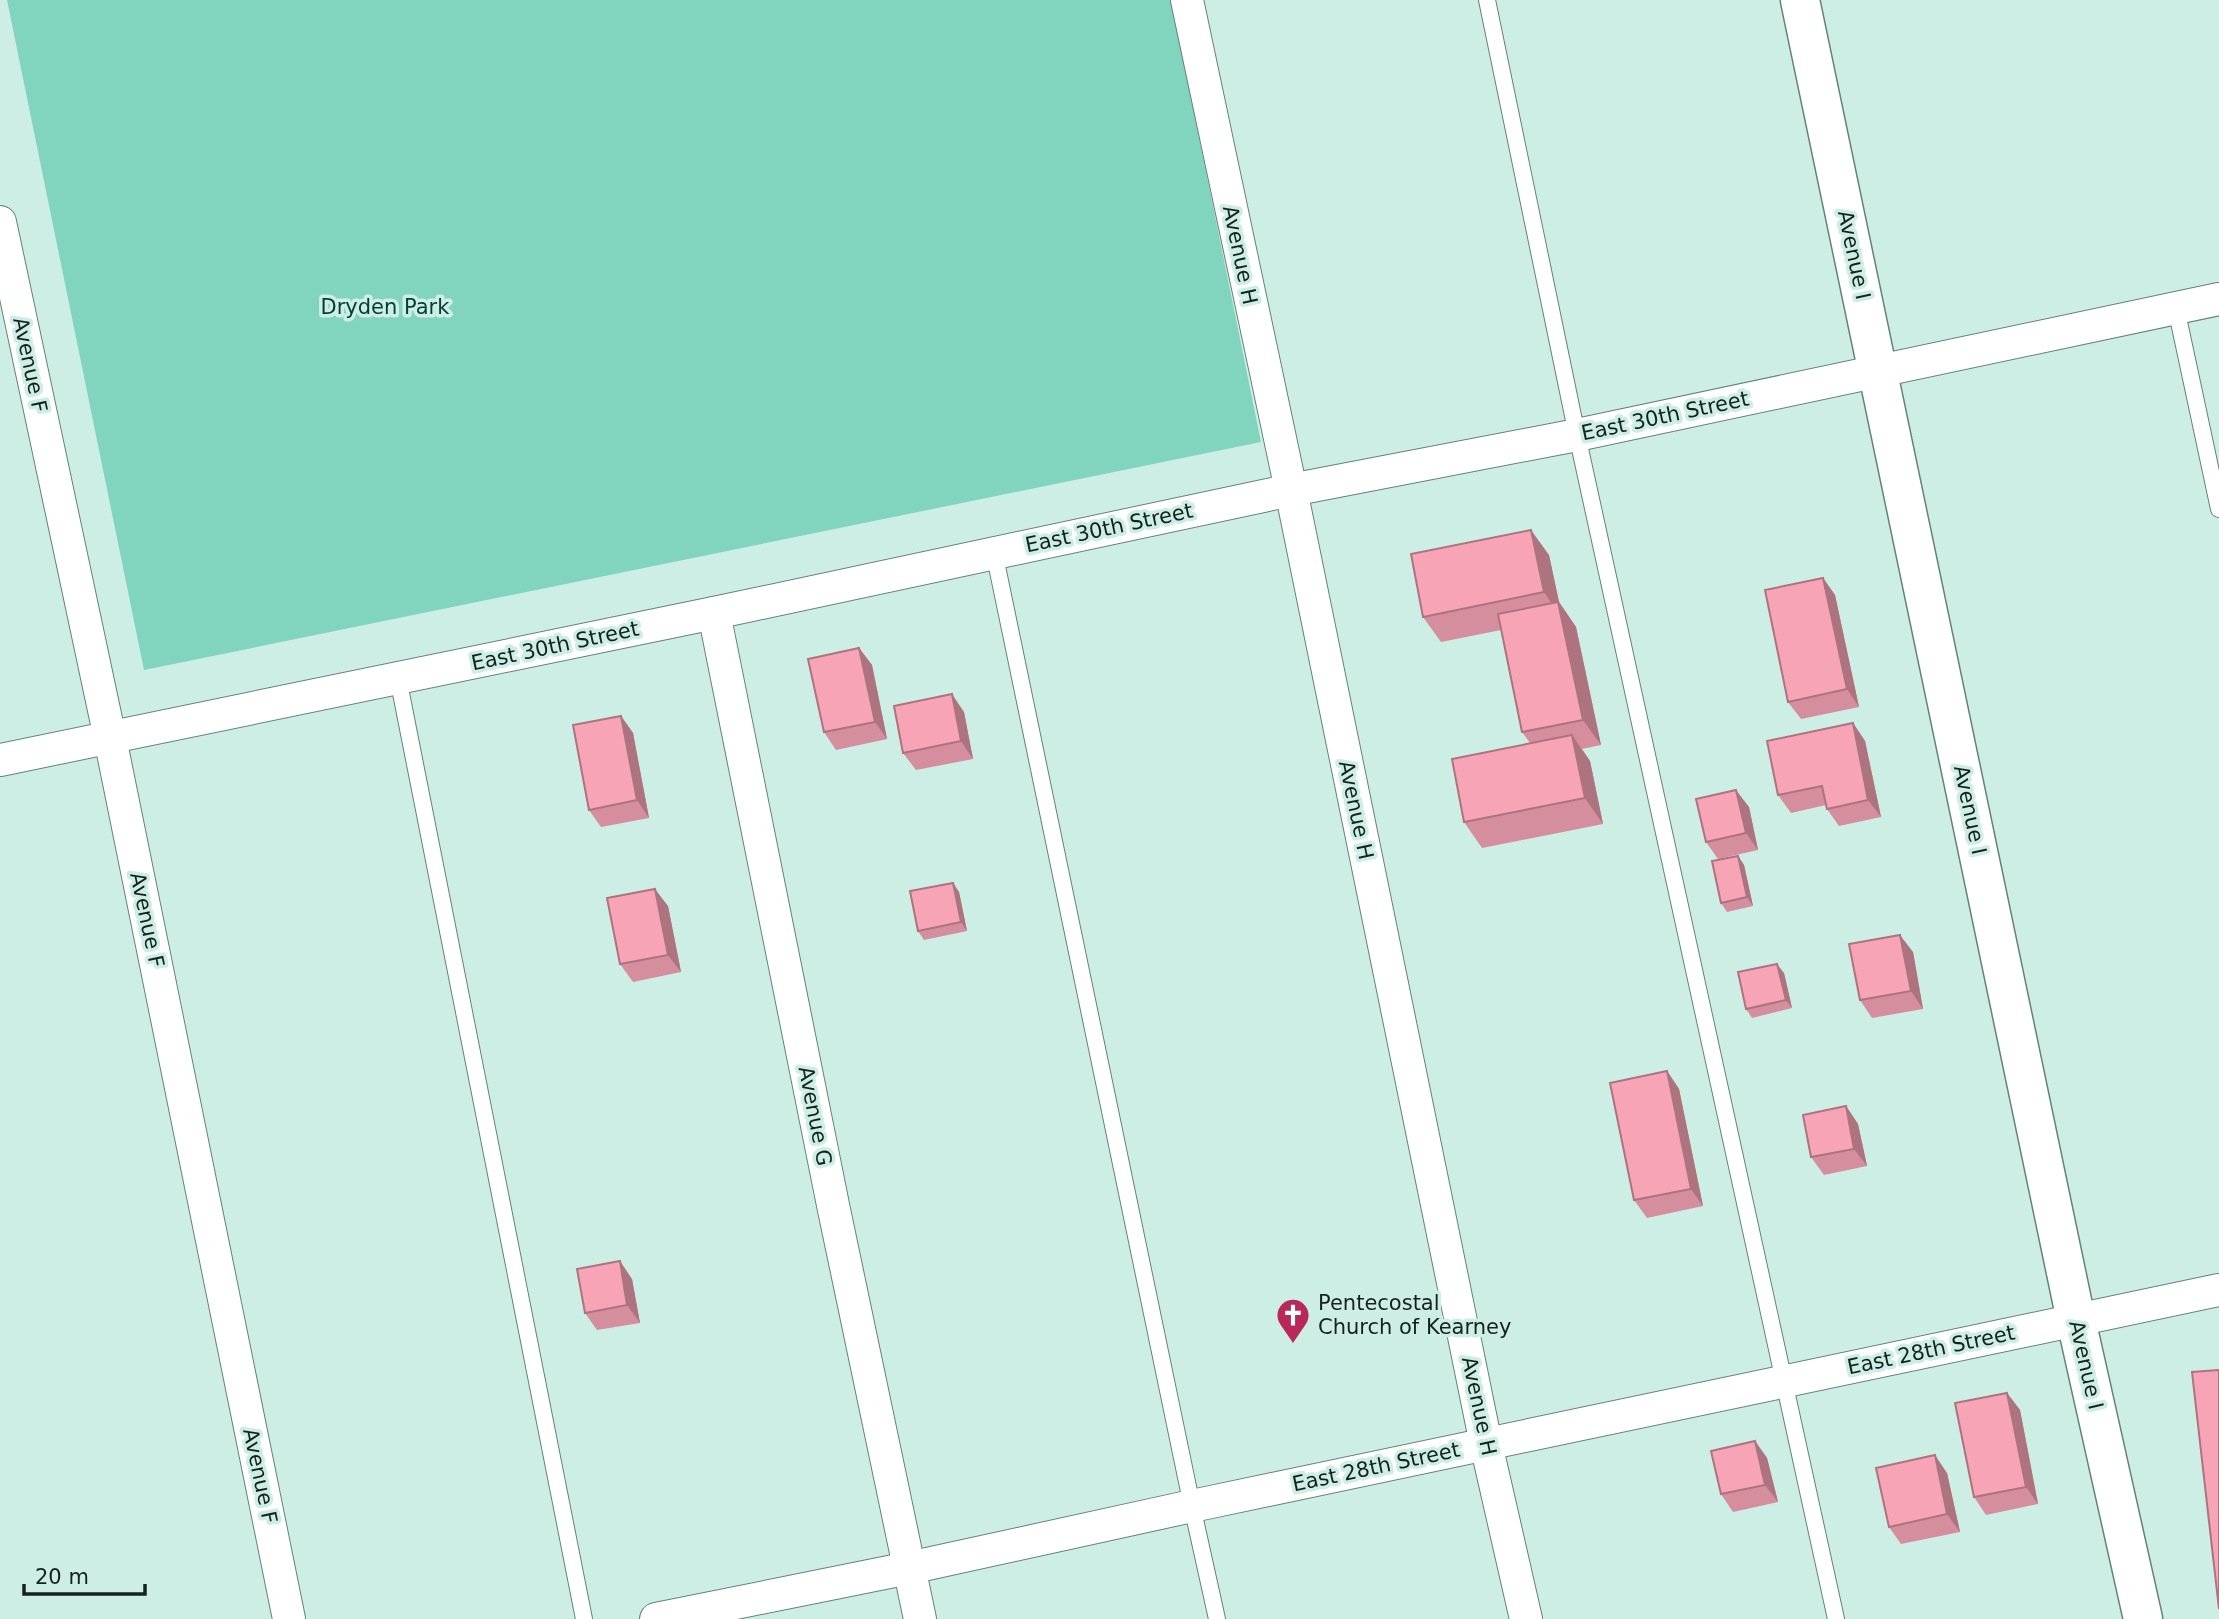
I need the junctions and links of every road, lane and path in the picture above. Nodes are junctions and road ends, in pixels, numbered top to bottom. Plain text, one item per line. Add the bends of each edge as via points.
1 (1187, 0) edge
2 (1486, 0) edge
3 (1800, 0) edge
4 (0, 222) edge
5 (2219, 299) edge
6 (2176, 308) junction
7 (1878, 370) junction
8 (1577, 435) junction
9 (1291, 491) junction
10 (2219, 509) edge
11 (994, 552) junction
12 (714, 613) junction
13 (398, 678) junction
14 (110, 738) junction
15 (0, 760) edge
16 (2219, 1290) edge
17 (2076, 1320) junction
18 (1783, 1382) junction
19 (1486, 1444) junction
20 (1192, 1506) junction
21 (909, 1568) junction
22 (289, 1619) edge
23 (584, 1619) edge
24 (656, 1619) edge
25 (920, 1619) edge
26 (1217, 1619) edge
27 (1526, 1619) edge
28 (1836, 1619) edge
29 (2143, 1619) edge

1 - 9 street, Avenue H
2 - 8 lane
3 - 7 street, Avenue I
4 - 14 street, Avenue F
5 - 6 street, East 30th Street
6 - 7 street, East 30th Street
6 - 10 lane
7 - 8 street, East 30th Street
7 - 17 street, Avenue I
8 - 9 street, East 30th Street
8 - 18 lane
9 - 11 street, East 30th Street
9 - 19 street, Avenue H
11 - 12 street, East 30th Street
11 - 20 lane
12 - 13 street, East 30th Street
12 - 21 street, Avenue G
13 - 14 street, East 30th Street
13 - 23 lane
14 - 15 street, East 30th Street
14 - 22 street, Avenue F
16 - 17 street, East 28th Street
17 - 18 street, East 28th Street
17 - 29 street, Avenue I
18 - 19 street, East 28th Street
18 - 28 lane
19 - 20 street, East 28th Street
19 - 27 street, Avenue H
20 - 21 street, East 28th Street
20 - 26 lane
21 - 24 street, East 28th Street
21 - 25 street, Avenue G

